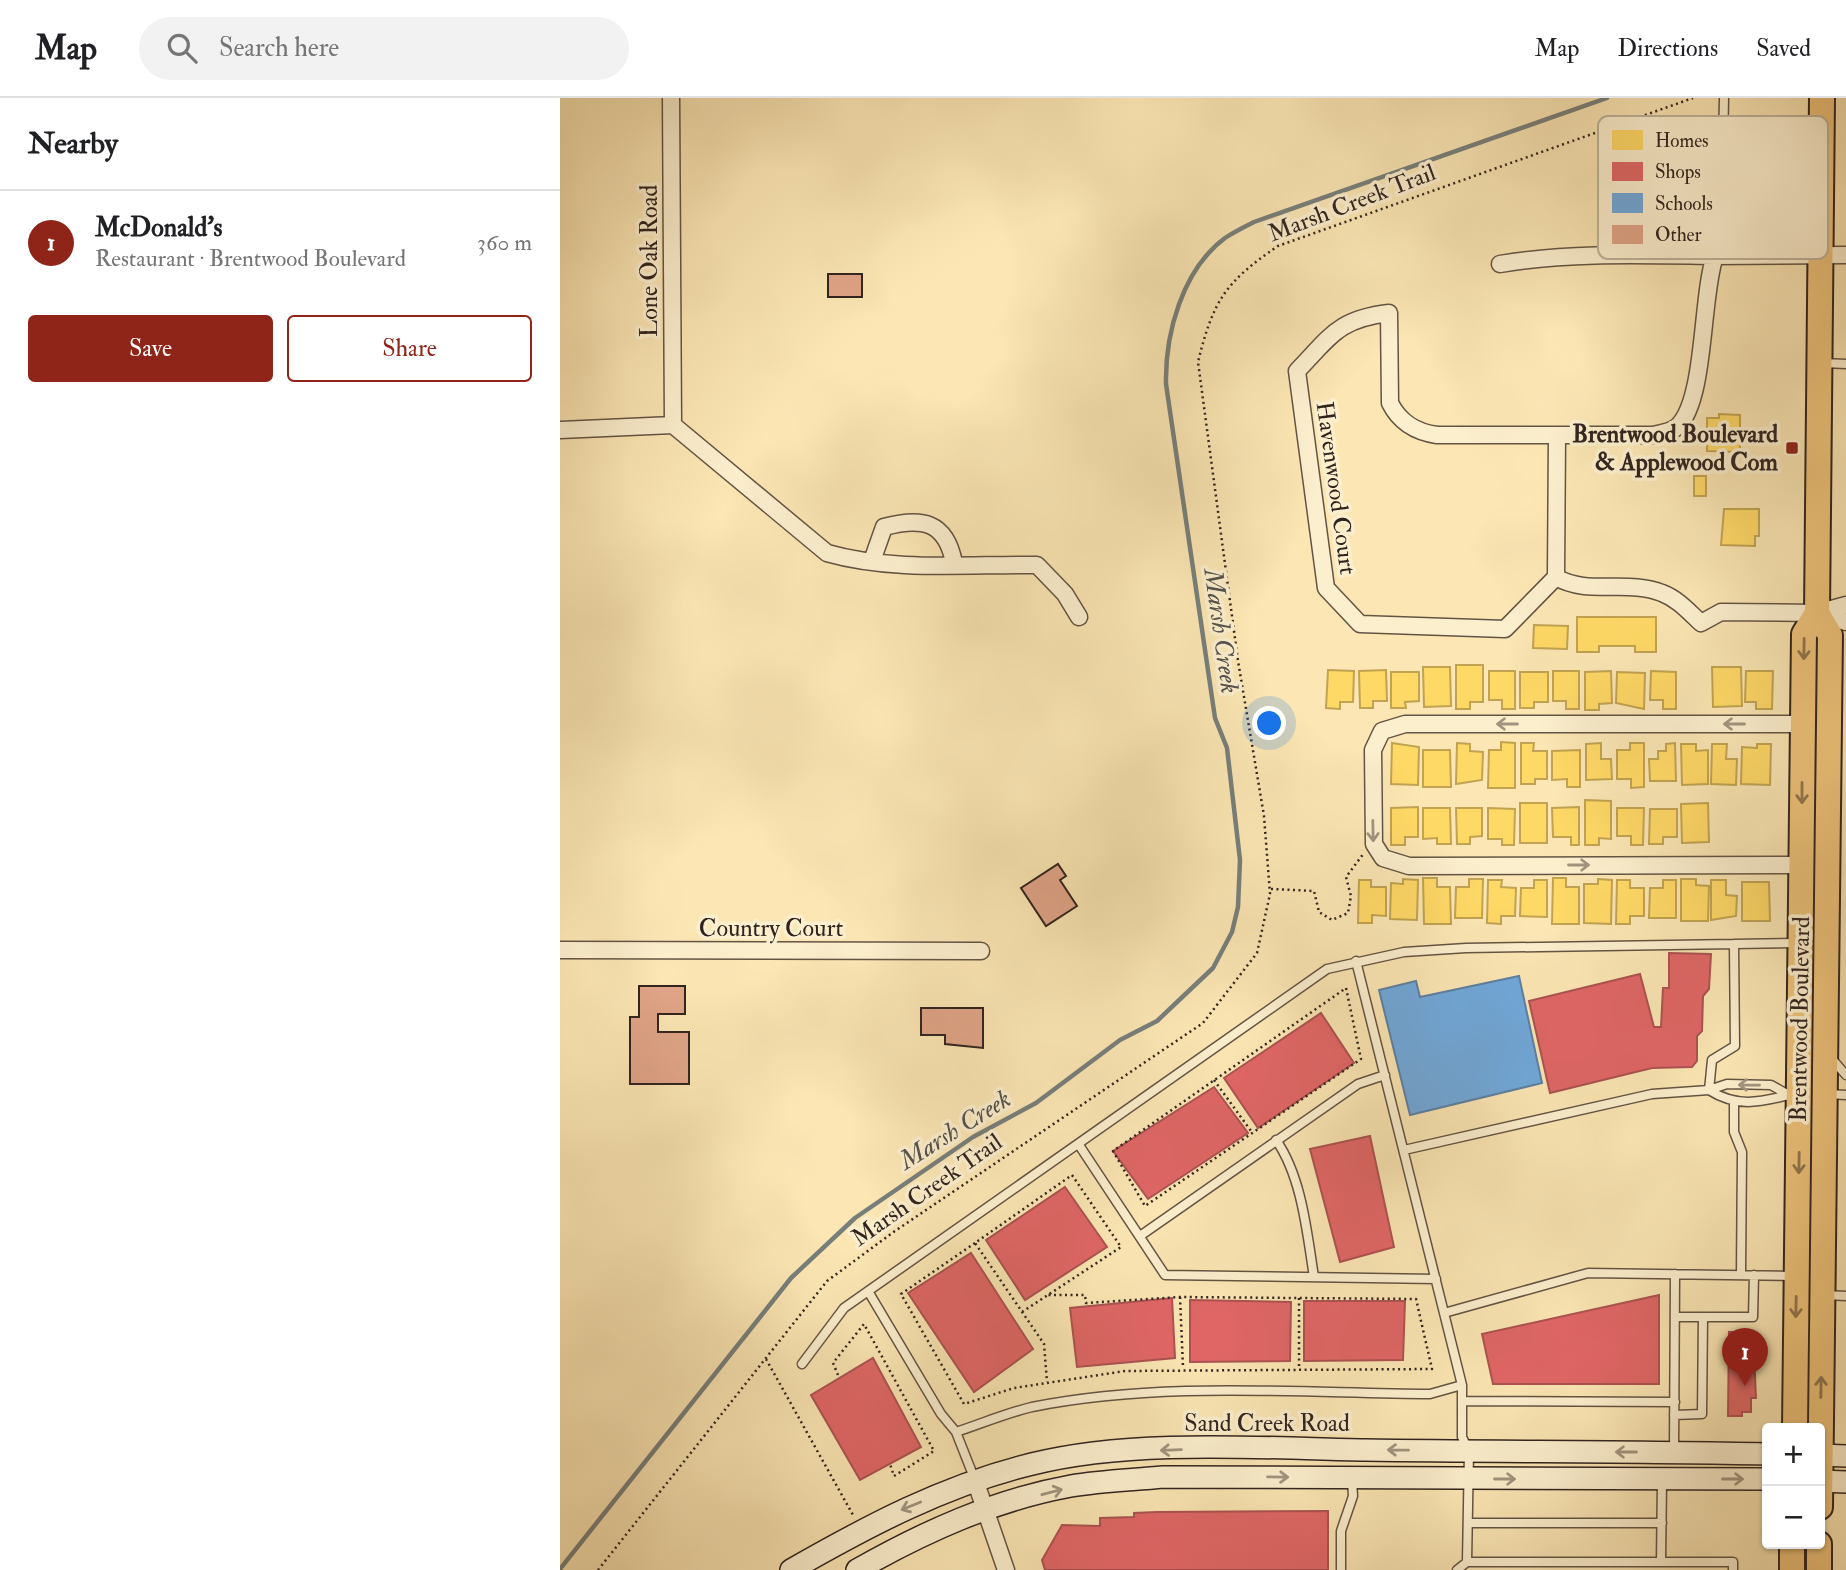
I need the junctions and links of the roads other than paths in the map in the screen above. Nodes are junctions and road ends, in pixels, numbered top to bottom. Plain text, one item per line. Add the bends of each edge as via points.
1 (671, 98) edge
2 (1724, 98) edge
3 (1822, 98) edge
4 (1724, 116) edge
5 (1822, 116) edge
6 (1828, 255) edge
7 (1846, 255) edge
8 (1598, 256) edge
9 (1714, 259) edge
10 (1821, 259) edge
11 (1500, 264) dead end
12 (1820, 363) junction
13 (1846, 364) edge
14 (673, 425) junction
15 (560, 430) edge
16 (1557, 436) junction
17 (872, 561) junction
18 (954, 564) junction
19 (1556, 577) junction
20 (1846, 605) edge
21 (1817, 613) junction
22 (1079, 617) dead end
23 (1846, 622) edge
24 (1802, 724) junction
25 (1801, 864) junction
26 (1801, 943) junction
27 (1734, 944) junction
28 (560, 950) edge
29 (981, 951) dead end
30 (1356, 961) junction
31 (1825, 1047) junction
32 (1801, 1050) junction
33 (1385, 1075) junction
34 (1846, 1075) edge
35 (1709, 1090) junction
36 (1793, 1095) junction
37 (1835, 1095) edge
38 (1734, 1101) junction
39 (1276, 1140) junction
40 (1824, 1140) junction
41 (1079, 1145) junction
42 (1404, 1150) junction
43 (1140, 1236) junction
44 (1675, 1274) junction
45 (1741, 1275) junction
46 (1754, 1275) junction
47 (1797, 1276) junction
48 (1314, 1277) junction
49 (1436, 1279) junction
50 (868, 1291) junction
51 (1834, 1296) edge
52 (1444, 1313) junction
53 (1675, 1317) junction
54 (1703, 1317) junction
55 (802, 1364) dead end
56 (1462, 1385) junction
57 (1462, 1401) junction
58 (1675, 1402) junction
59 (1674, 1415) junction
60 (1794, 1423) edge
61 (1823, 1423) edge
62 (956, 1432) junction
63 (1469, 1451) junction
64 (1674, 1452) junction
65 (1762, 1454) edge
66 (1825, 1455) edge
67 (1846, 1456) edge
68 (1352, 1478) junction
69 (1469, 1479) junction
70 (1662, 1479) junction
71 (1762, 1479) edge
72 (975, 1480) junction
73 (1825, 1481) edge
74 (1846, 1482) edge
75 (986, 1509) junction
76 (1468, 1523) junction
77 (1662, 1523) junction
78 (1792, 1549) edge
79 (1819, 1549) edge
80 (1467, 1562) junction
81 (1661, 1562) junction
82 (791, 1570) edge
83 (857, 1570) edge
84 (1006, 1570) edge
85 (1341, 1570) edge
86 (1457, 1570) edge
87 (1733, 1570) edge
88 (1792, 1570) edge
89 (1819, 1570) edge

1 - 14 street, Lone Oak Road
2 - 4 lane
3 - 5 main road, Brentwood Boulevard
6 - 7 street
8 - 11 street
9 - 16 street, Havenwood Court via 1707,278 1704,341 1688,411 1678,427 1643,436
10 - 12 main road, Brentwood Boulevard
12 - 13 lane
12 - 21 main road, Brentwood Boulevard
14 - 15 street
14 - 17 street via 827,553
16 - 19 street
16 - 19 street, Havenwood Court via 1417,432 1390,403 1390,313 1342,324 1297,371 1326,588 1360,624 1505,629
17 - 18 street
17 - 18 street via 884,527 908,521 926,522 950,542
18 - 22 street via 1037,565 1065,594
19 - 21 street via 1569,585 1661,592 1701,623 1721,612
20 - 21 street
21 - 23 street
21 -> 24 main road, Brentwood Boulevard via 1804,634
21 - 31 main road, Brentwood Boulevard via 1830,635
24 -> 25 main road, Brentwood Boulevard
24 -> 25 street via 1405,724 1382,731 1373,750 1374,844 1383,858 1409,866
25 - 26 main road, Brentwood Boulevard
26 - 27 lane
26 - 32 main road, Brentwood Boulevard
27 - 30 lane via 1466,948
27 - 35 lane via 1735,1046 1712,1060
28 - 29 street, Country Court
30 - 33 lane
30 - 41 lane via 1327,969
31 - 34 lane
31 - 37 main road, Brentwood Boulevard
32 - 36 main road, Brentwood Boulevard
32 - 37 main road via 1811,1065 1813,1090
33 - 39 lane via 1358,1084
33 - 42 lane
36 -> 35 lane via 1771,1085 1727,1084
35 - 38 lane
35 - 42 lane via 1652,1094
36 - 38 lane via 1770,1102
36 - 40 main road via 1810,1100 1811,1124
36 -> 47 main road, Brentwood Boulevard
37 - 40 main road, Brentwood Boulevard
38 - 45 lane via 1742,1152
39 - 43 lane
39 - 48 lane via 1288,1157
40 - 51 main road, Brentwood Boulevard
41 - 43 lane
41 - 50 lane
42 - 49 lane
43 - 48 lane via 1165,1275
44 - 45 lane
44 - 52 lane via 1588,1273
44 - 53 lane
45 - 46 lane
46 - 47 lane
46 - 54 lane via 1753,1317
47 -> 60 main road, Brentwood Boulevard
48 - 49 lane
49 - 52 lane
50 - 55 lane via 844,1308
50 - 62 lane
61 -> 51 main road, Brentwood Boulevard
52 - 56 lane
53 - 54 lane
53 - 58 lane
54 - 59 lane via 1702,1415
56 - 57 lane
56 - 62 lane via 1430,1394 1179,1391 1108,1395 1029,1408
57 - 58 lane
57 - 63 lane via 1462,1437
58 - 59 lane
59 - 64 lane
62 - 72 lane
64 -> 63 main road, Sand Creek Road
63 - 69 lane
63 -> 72 main road, Sand Creek Road via 1231,1448 1126,1452 1060,1458
64 - 65 main road, Sand Creek Road
66 - 67 main road
68 - 69 main road
75 -> 68 main road via 1071,1486 1163,1477
68 - 85 lane via 1353,1496 1341,1531
69 -> 70 main road
69 - 76 lane
70 -> 71 main road
70 - 77 lane
72 - 75 street
72 -> 82 main road, Sand Creek Road via 903,1509
73 - 74 main road
75 - 83 main road via 921,1534
75 - 84 street
76 - 77 lane
76 - 80 lane
77 - 81 lane
78 - 88 main road
79 - 89 main road
80 - 81 lane
80 - 86 lane
81 - 87 lane via 1733,1562

